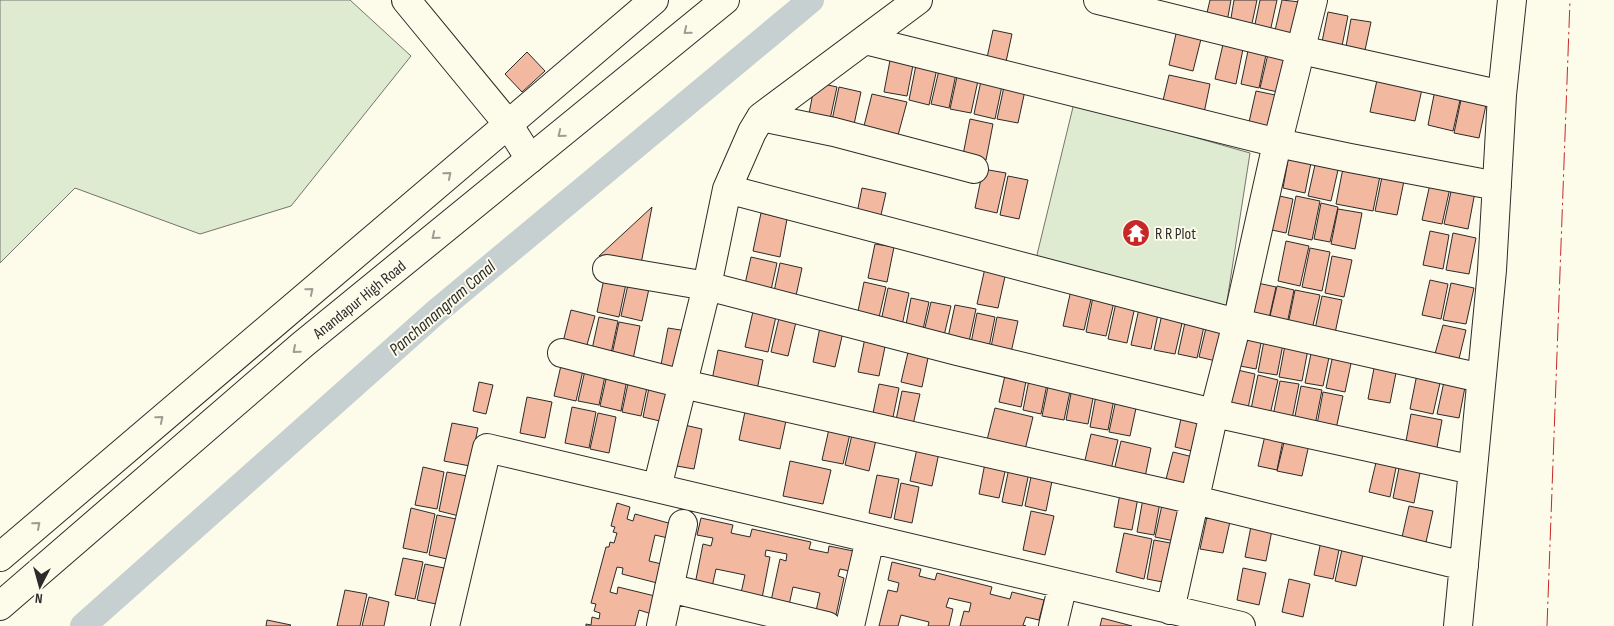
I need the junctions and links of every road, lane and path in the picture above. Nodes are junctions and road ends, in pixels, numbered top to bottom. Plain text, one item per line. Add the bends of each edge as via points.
1 (406, 0) edge
2 (725, 0) edge
3 (918, 0) edge
4 (1098, 0) edge
5 (1313, 0) edge
6 (1512, 0) edge
7 (648, 2) edge
8 (865, 40) junction
9 (1301, 50) junction
10 (1502, 95) junction
11 (761, 117) junction
12 (508, 124) junction
13 (1278, 143) junction
14 (530, 159) junction
15 (974, 169) dead end
16 (1496, 186) junction
17 (727, 189) junction
18 (607, 269) dead end
19 (707, 286) junction
20 (1237, 323) junction
21 (562, 353) dead end
22 (1481, 378) junction
23 (683, 384) junction
24 (1214, 413) junction
25 (1473, 470) junction
26 (657, 488) junction
27 (1195, 500) junction
28 (683, 524) dead end
29 (870, 539) junction
30 (0, 557) edge
31 (1464, 566) junction
32 (1063, 584) junction
33 (669, 588) junction
34 (0, 606) edge
35 (1170, 610) junction
36 (446, 626) edge
37 (661, 626) edge
38 (827, 626) edge
39 (850, 626) edge
40 (1053, 626) edge
41 (1242, 626) edge
42 (1458, 626) edge

1 - 12 street
2 -> 14 street, Anandapur High Road
3 - 8 street
4 - 9 street
5 - 9 street
6 - 10 street
7 - 12 street
8 - 11 street
8 - 13 street
9 - 10 street
9 - 13 street
10 - 16 street
11 - 15 street via 834,132
11 - 17 street
12 - 14 street
30 -> 12 street
13 - 16 street
13 - 20 street
14 -> 34 street, Anandapur High Road via 302,345
16 - 22 street via 1492,270
17 - 19 street
17 - 20 street
18 - 19 street
19 - 23 street
19 - 24 street
20 - 22 street
20 - 24 street
21 - 23 street
22 - 25 street
23 - 26 street
23 - 27 street
24 - 25 street
24 - 27 street
25 - 31 street
26 - 29 street
26 - 36 street via 487,448
27 - 31 street
27 - 35 street
28 - 33 street
29 - 32 street
29 - 39 street
31 - 42 street
32 - 35 street
32 - 40 street
33 - 37 street
33 - 38 street
35 - 41 street

